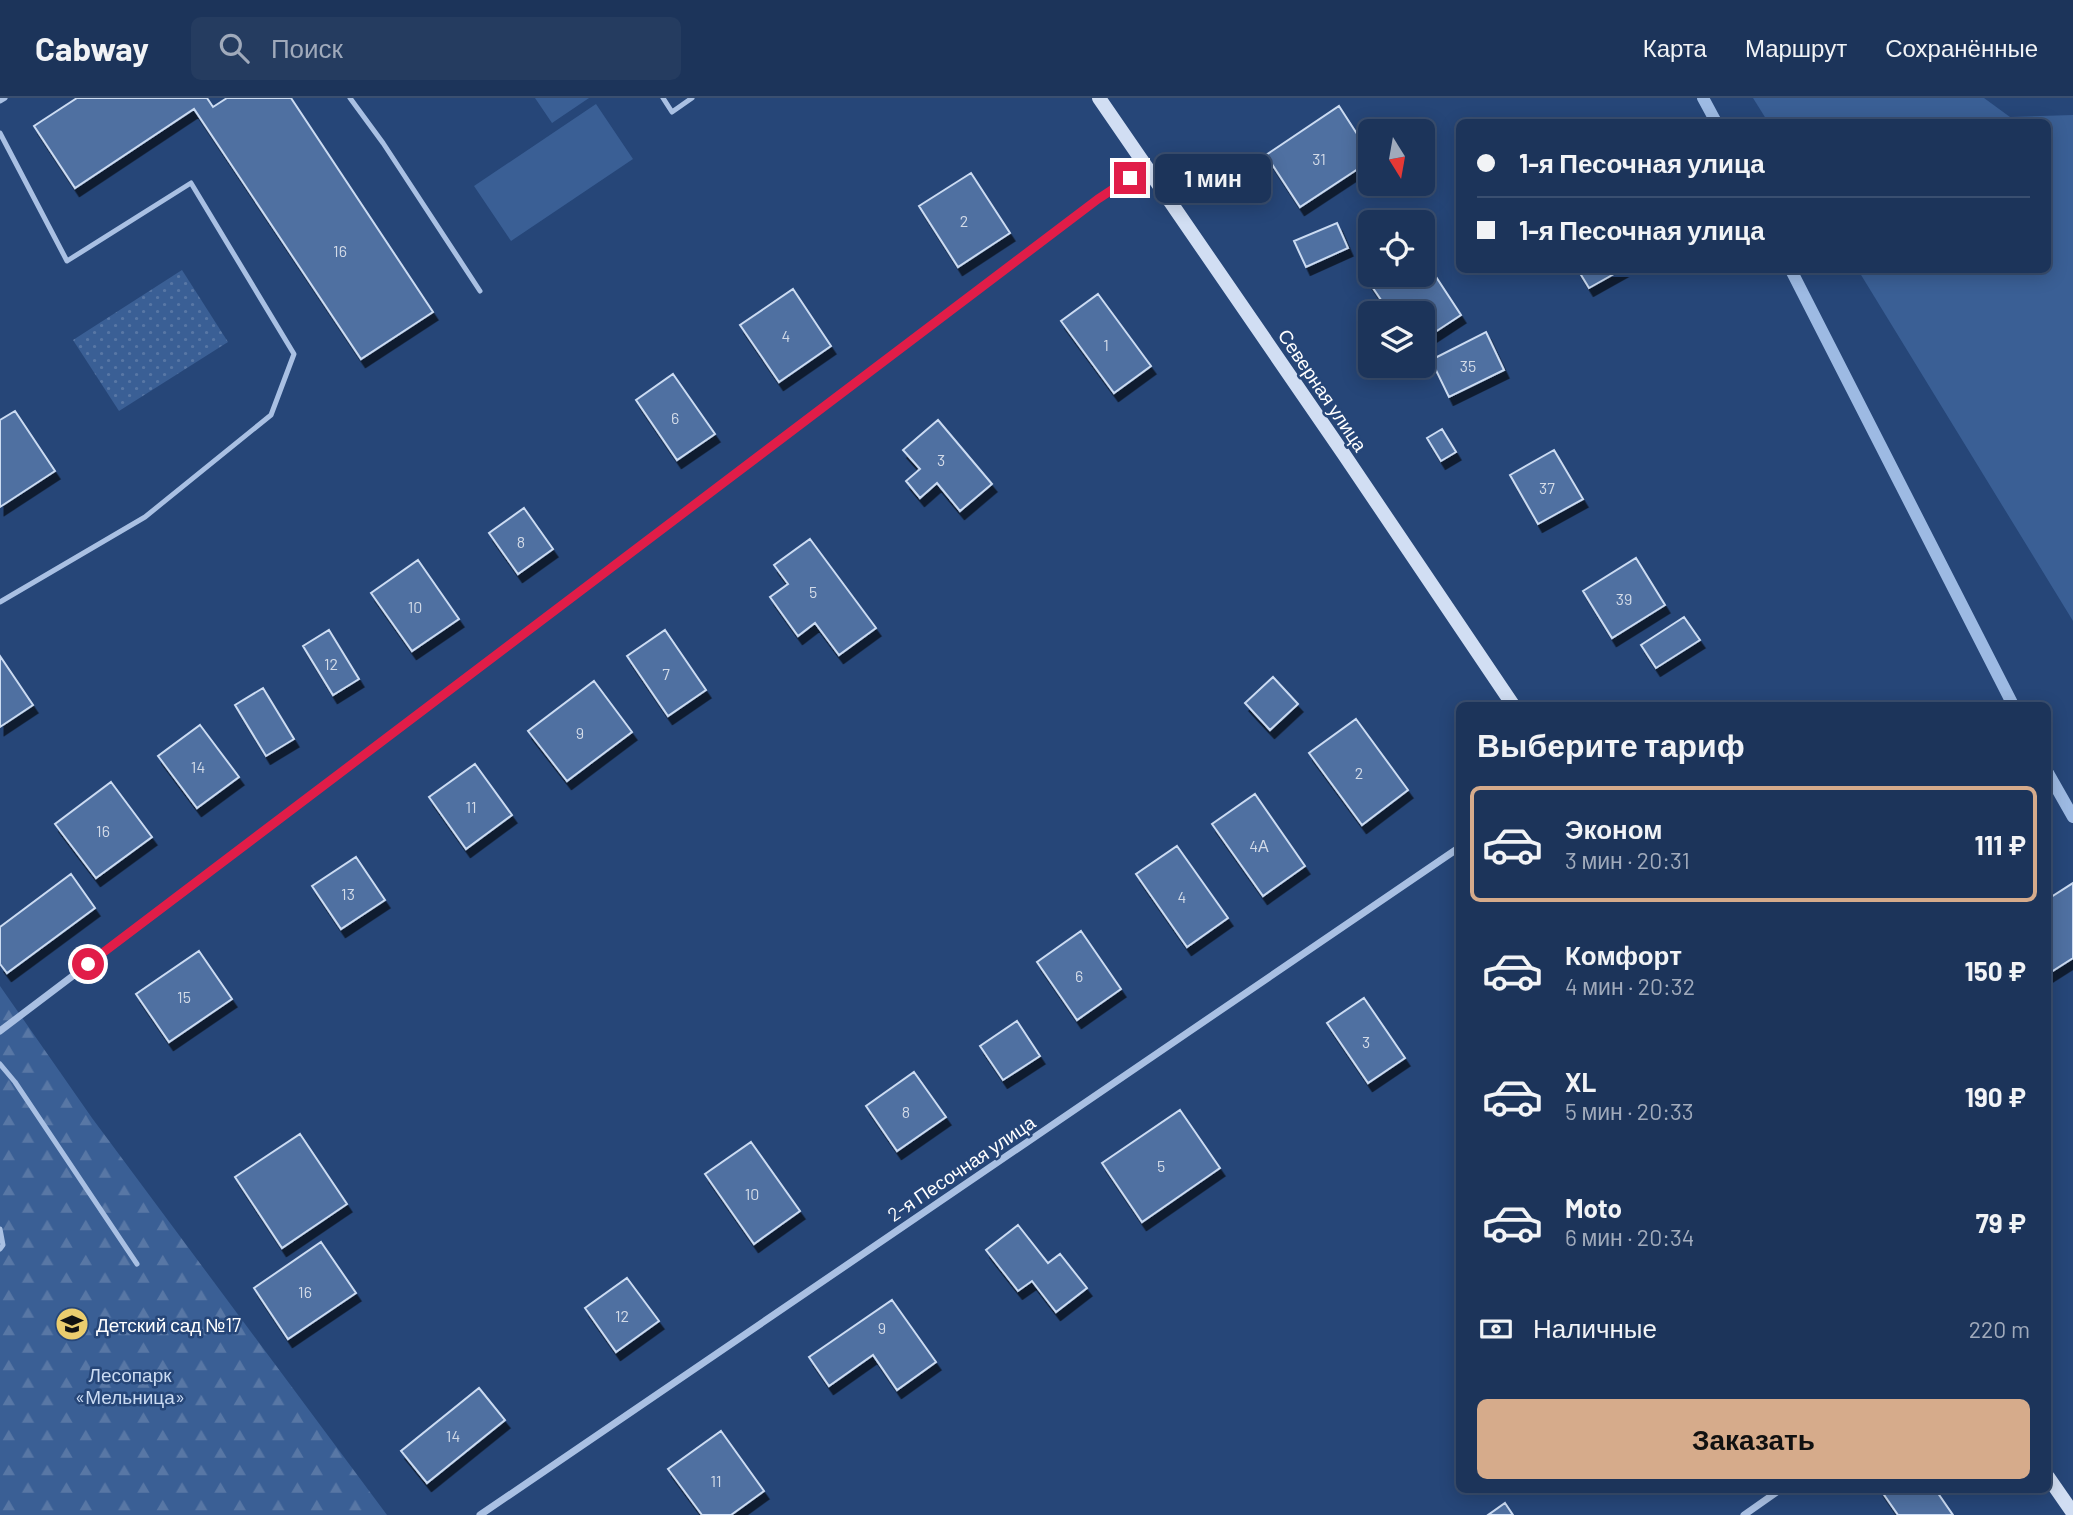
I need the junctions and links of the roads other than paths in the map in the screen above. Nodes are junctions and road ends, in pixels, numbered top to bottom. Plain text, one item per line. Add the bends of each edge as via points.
1 (5, 98) edge
2 (350, 98) edge
3 (663, 98) edge
4 (692, 98) edge
5 (1099, 98) edge
6 (0, 101) edge
7 (0, 133) edge
8 (1147, 167) junction
9 (480, 291) dead end
10 (0, 602) edge
11 (1511, 702) edge
12 (1456, 850) edge
13 (0, 1031) edge
14 (0, 1064) edge
15 (0, 1228) edge
16 (0, 1249) edge
17 (136, 1264) dead end
18 (2051, 1481) edge
19 (1775, 1493) edge
20 (2073, 1513) edge
21 (480, 1515) edge
22 (1744, 1515) edge

1 - 6 lane
2 - 9 lane
3 - 4 lane via 672,112
5 - 8 main road, Северная улица
7 - 10 lane via 67,261 191,183 294,354 271,415 145,517
8 - 11 main road, Северная улица
8 - 13 street via 1098,199
12 - 21 street, 2-я Песочная улица
14 - 17 lane
15 - 16 lane
18 - 20 main road
19 - 22 street

